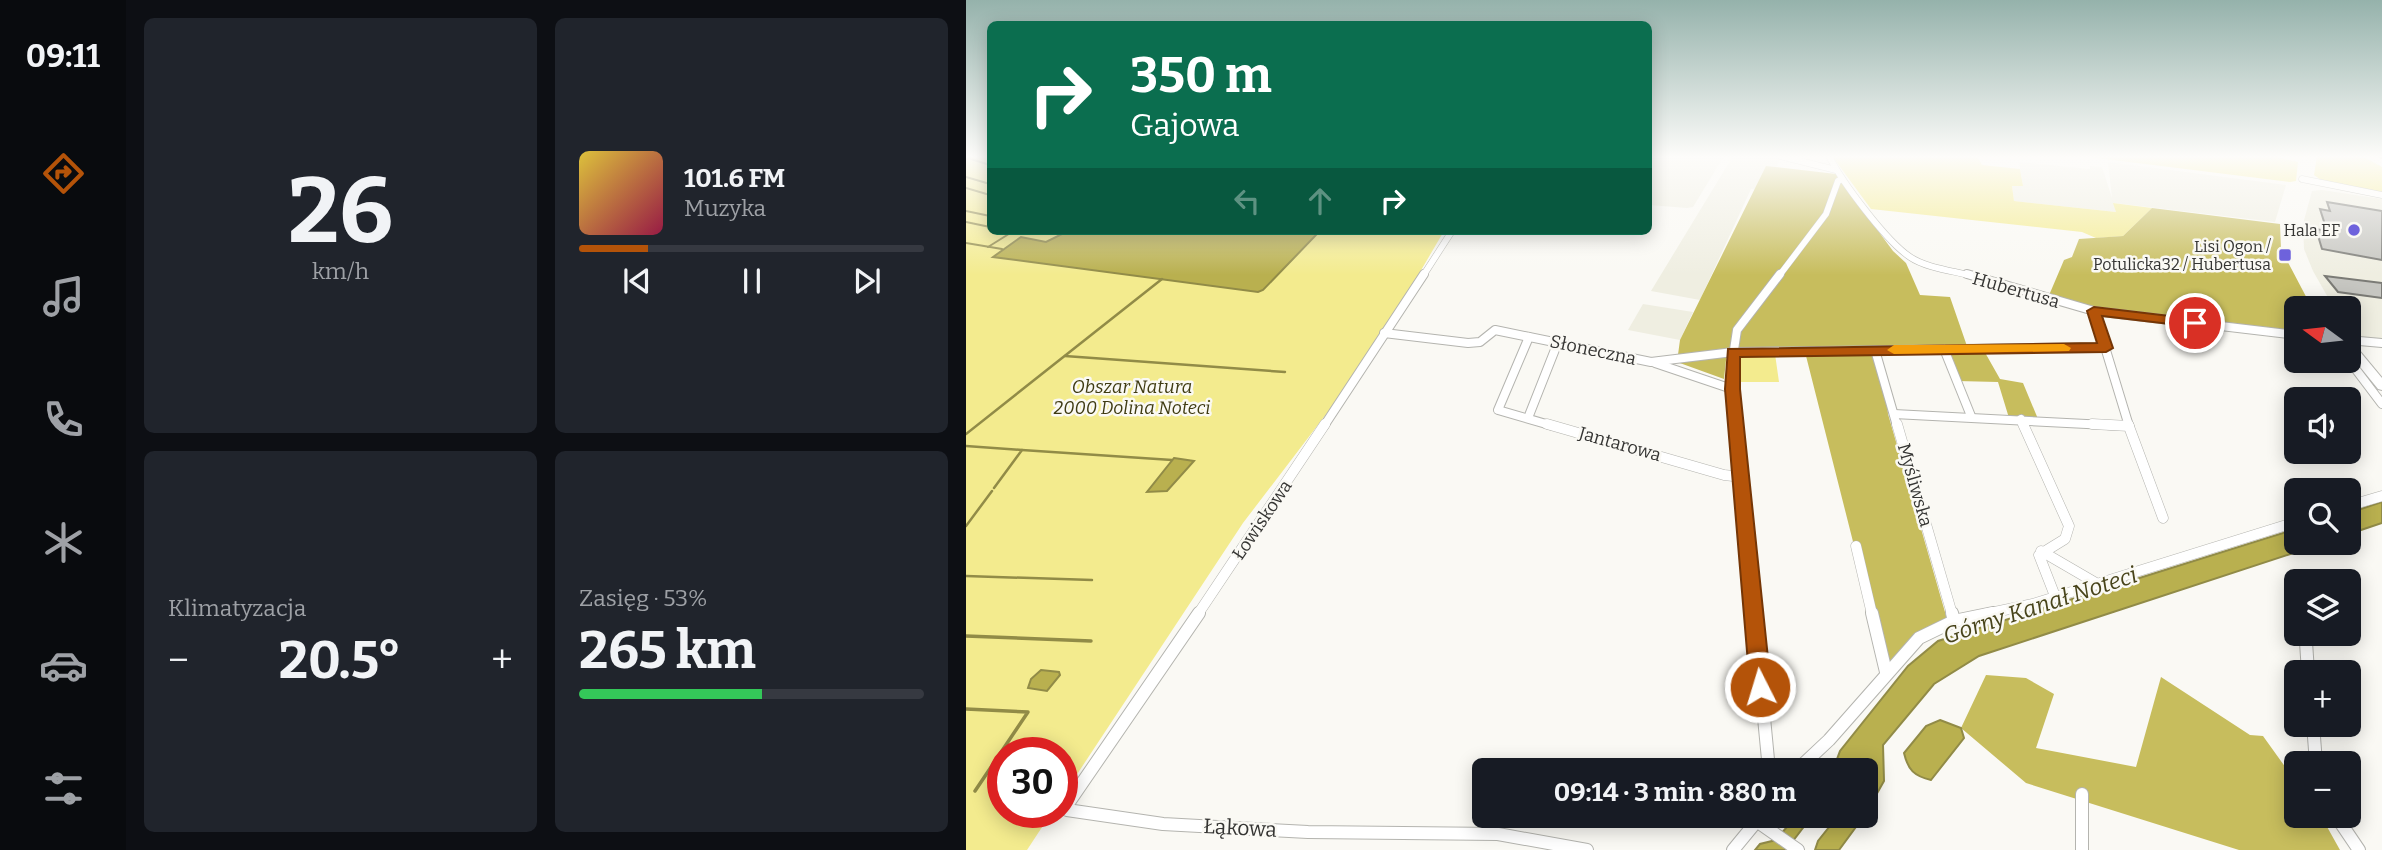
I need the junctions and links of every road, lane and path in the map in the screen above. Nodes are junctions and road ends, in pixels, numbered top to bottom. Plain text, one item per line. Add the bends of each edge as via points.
1 (1833, 196) edge
2 (1856, 196) edge
3 (1449, 235) edge
4 (2094, 311) junction
5 (1384, 333) junction
6 (2284, 334) edge
7 (1529, 337) junction
8 (1558, 342) junction
9 (2361, 342) edge
10 (2382, 343) edge
11 (2106, 348) junction
12 (1944, 349) junction
13 (1875, 350) junction
14 (1733, 352) junction
15 (2361, 359) edge
16 (1651, 362) junction
17 (2359, 373) edge
18 (2382, 386) edge
19 (1732, 389) junction
20 (2382, 404) edge
21 (1894, 414) junction
22 (1971, 416) junction
23 (1528, 418) junction
24 (2021, 419) junction
25 (2129, 426) junction
26 (1742, 477) junction
27 (2382, 496) edge
28 (2361, 502) edge
29 (2163, 518) dead end
30 (2284, 526) edge
31 (1856, 547) dead end
32 (2041, 551) junction
33 (2096, 583) junction
34 (2055, 596) junction
35 (1954, 621) junction
36 (1886, 672) junction
37 (1768, 758) edge
38 (1810, 758) edge
39 (1078, 789) edge
40 (2082, 794) dead end
41 (1078, 813) edge
42 (1752, 828) edge
43 (1771, 828) edge
44 (2344, 828) edge
45 (1794, 847) edge
46 (1587, 850) edge
47 (1733, 850) edge
48 (2082, 850) edge
49 (2359, 850) edge

1 - 14 street via 1826,214 1737,330
2 - 4 street, Hubertusa via 1906,256
3 - 5 street, Łowiskowa
4 - 6 street, Hubertusa
4 - 11 street
5 - 7 street, Słoneczna via 1468,343 1480,342 1495,330
5 - 39 street, Łowiskowa via 1271,508
7 - 8 street, Słoneczna
7 - 23 street, Jantarowa via 1498,410
8 - 16 street, Słoneczna
8 - 23 street
9 - 10 street
11 - 12 street, Słoneczna
11 - 25 street
12 - 13 street, Słoneczna
12 - 22 street
13 - 14 street, Słoneczna
13 - 21 street, Myśliwska
14 - 16 street, Słoneczna
14 - 19 street
15 - 18 street
16 - 19 street
17 - 20 street
19 - 26 street
21 - 22 street
21 - 35 street, Myśliwska
22 - 24 street
23 - 26 street, Jantarowa
24 - 25 street
24 - 32 street via 2068,526 2065,539
25 - 29 street
26 - 37 street
27 - 28 street
30 - 33 street
31 - 36 street
32 - 33 street
32 - 34 street
33 - 34 street
34 - 35 street
35 - 36 street via 1919,638
36 - 38 street
40 - 48 street
41 - 46 street, Łąkowa via 1163,824 1308,832 1499,834
42 - 47 street
43 - 45 street
44 - 49 street

